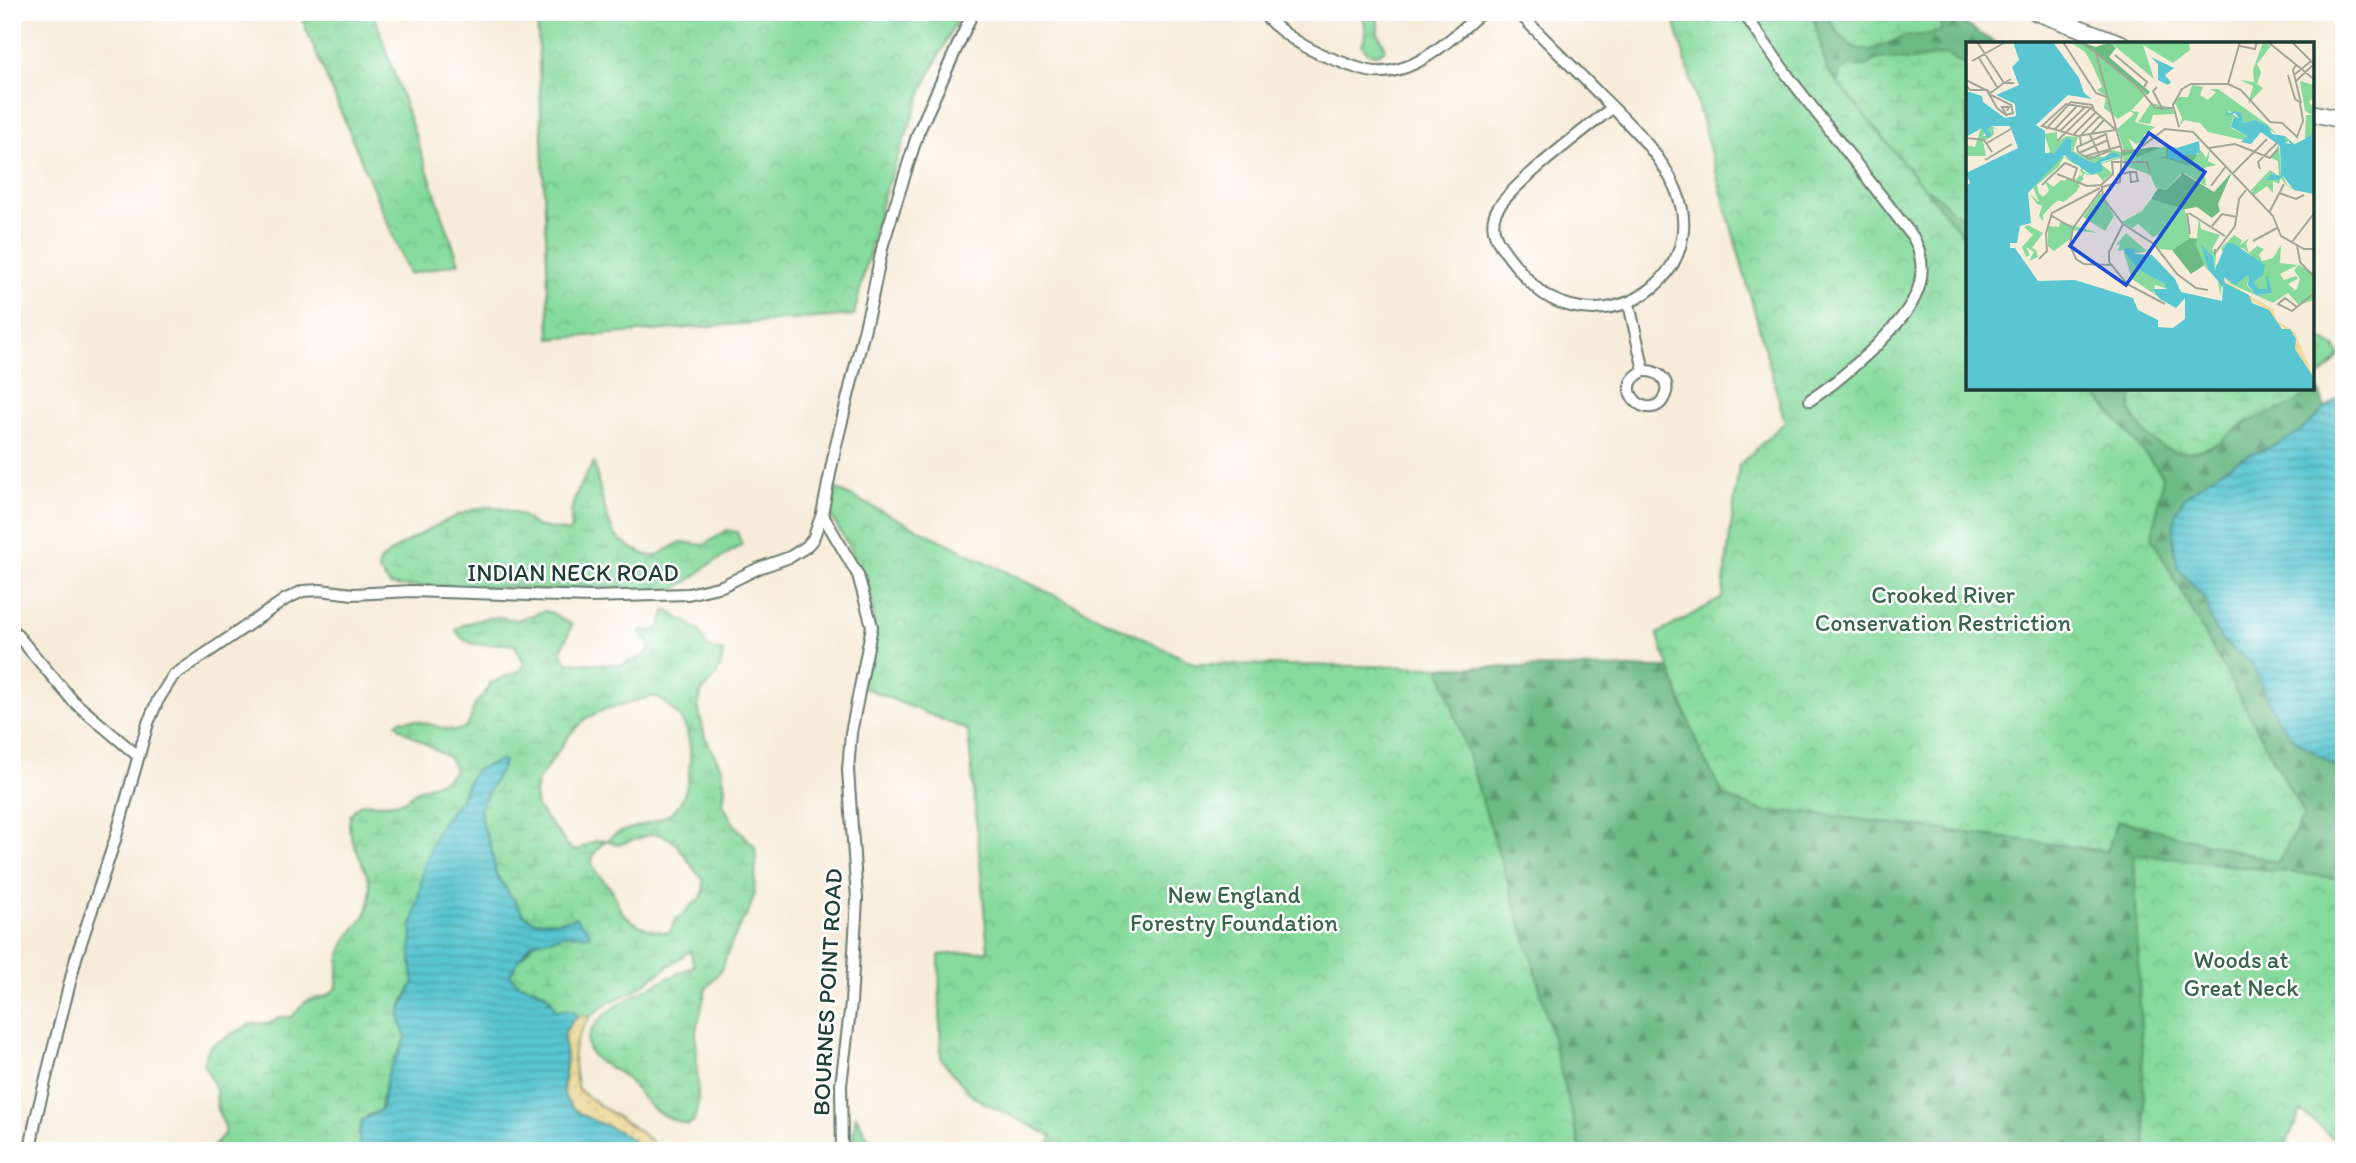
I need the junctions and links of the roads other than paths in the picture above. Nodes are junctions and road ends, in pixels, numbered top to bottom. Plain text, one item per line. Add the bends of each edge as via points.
1 (972, 12) edge
2 (1261, 12) edge
3 (1482, 12) edge
4 (1518, 12) edge
5 (1743, 12) edge
6 (2036, 12) edge
7 (2117, 42) edge
8 (1612, 108) junction
9 (2314, 113) edge
10 (2344, 120) edge
11 (1629, 304) junction
12 (1644, 371) dead end
13 (1810, 400) dead end
14 (822, 514) junction
15 (12, 629) edge
16 (138, 756) junction
17 (30, 1151) edge
18 (842, 1151) edge

1 - 14 street, INDIAN NECK ROAD via 918,133 883,244
2 - 3 street via 1296,43 1375,72 1422,59
4 - 8 street
5 - 13 street via 1903,223 1919,251 1921,278 1909,309 1854,367
6 - 7 street
8 - 11 street via 1671,178 1682,213 1682,236 1668,270 1654,287
8 - 11 street via 1509,195 1493,223 1505,251 1547,296 1581,307
9 - 10 street
11 - 12 street
14 - 16 street, INDIAN NECK ROAD via 813,539 799,553 722,586 688,594 298,593 170,679
14 - 18 street, BOURNES POINT ROAD via 858,575 872,626 848,770 857,899 841,1085
15 - 16 street via 80,708
16 - 17 street, INDIAN NECK ROAD via 76,958

